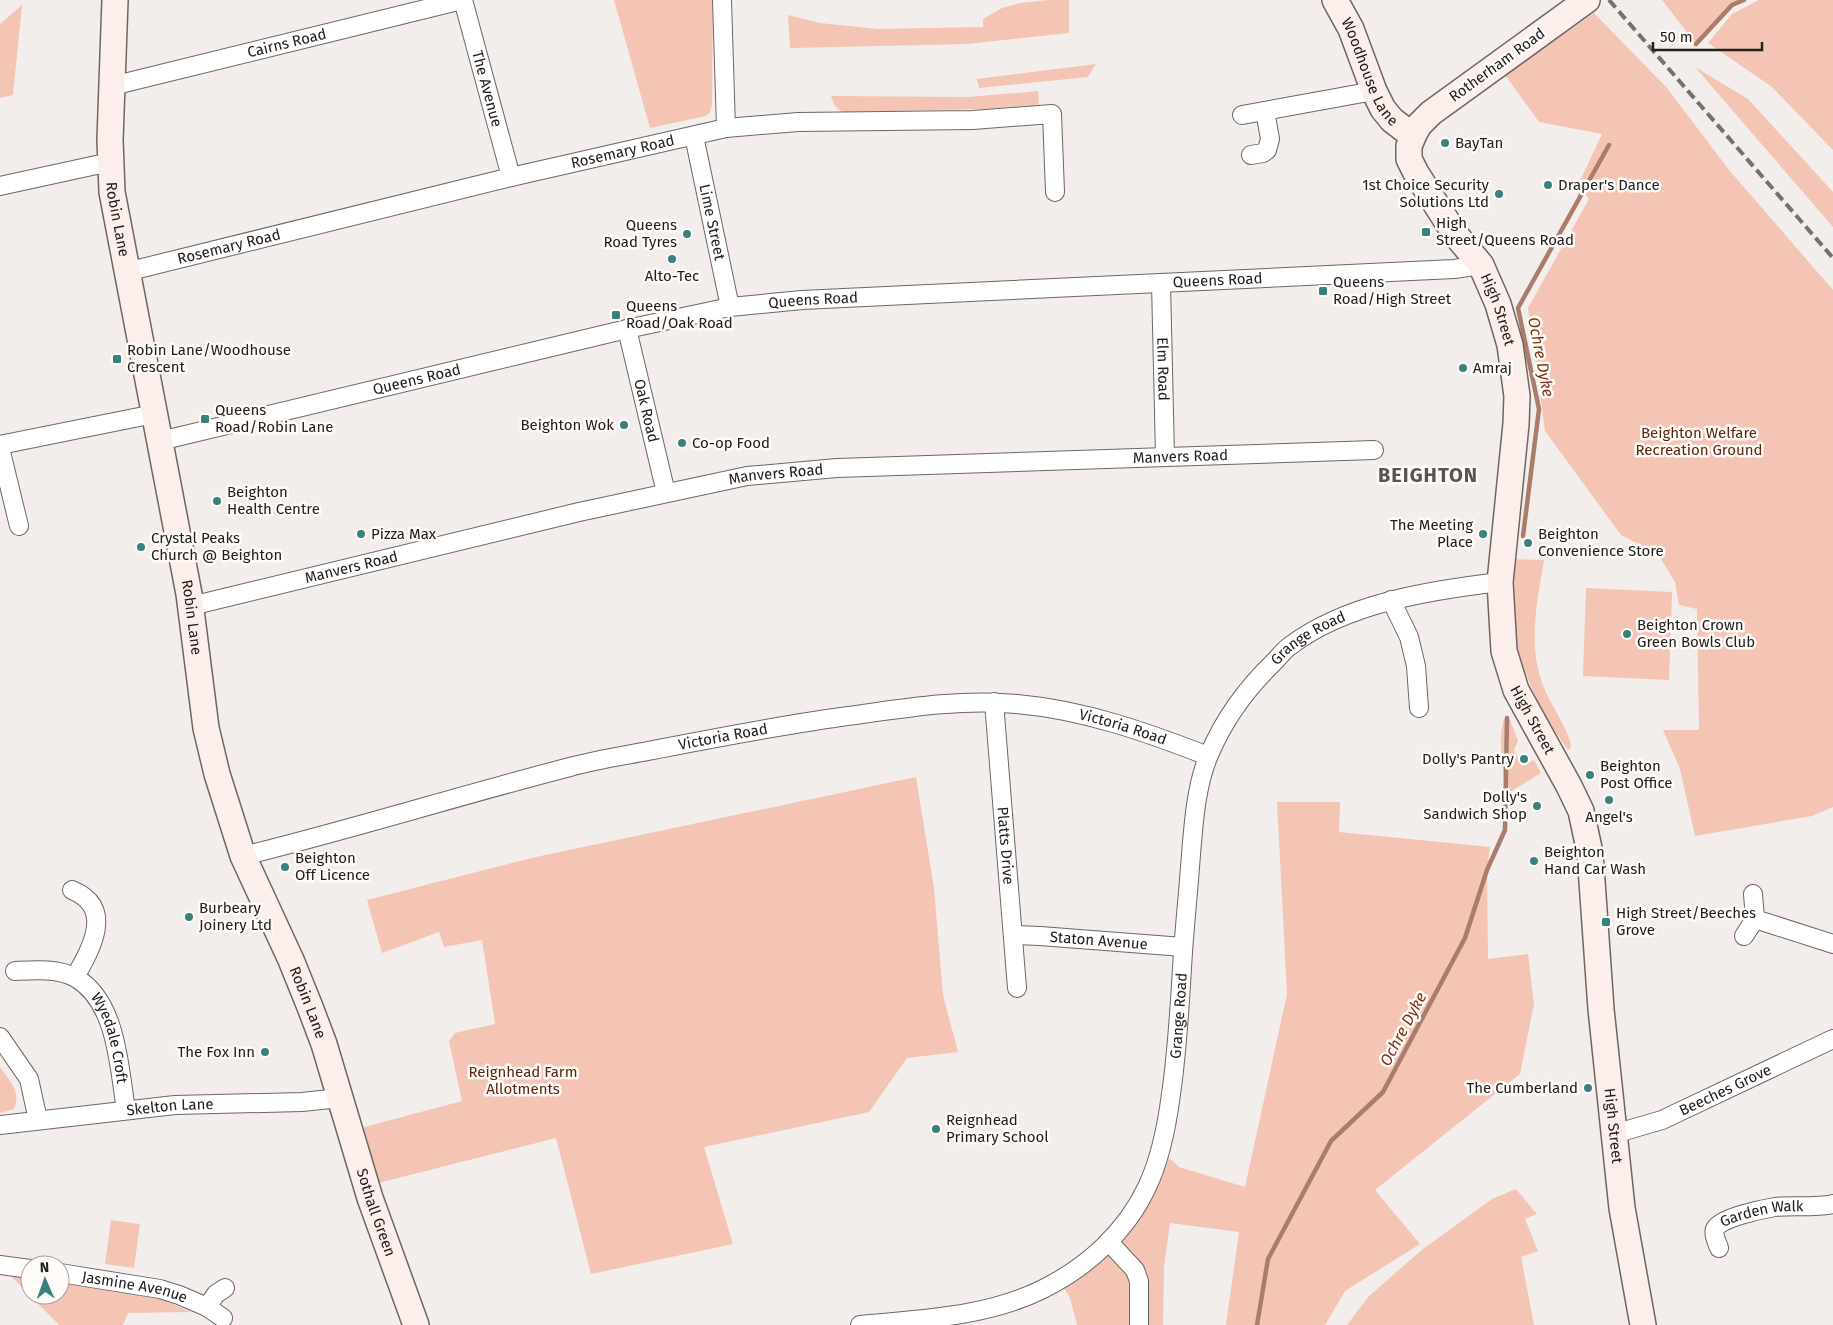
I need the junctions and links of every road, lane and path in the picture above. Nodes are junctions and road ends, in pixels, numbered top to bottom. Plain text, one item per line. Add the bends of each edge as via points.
1 (115, 0) edge
2 (463, 0) edge
3 (722, 0) edge
4 (1335, 0) edge
5 (1587, 0) edge
6 (112, 86) junction
7 (1374, 91) junction
8 (1265, 111) junction
9 (1242, 115) dead end
10 (726, 128) junction
11 (694, 136) junction
12 (1413, 136) junction
13 (1250, 154) dead end
14 (110, 162) junction
15 (511, 178) junction
16 (0, 186) edge
17 (1055, 192) dead end
18 (1481, 266) junction
19 (126, 272) junction
20 (1161, 283) junction
21 (730, 307) junction
22 (627, 328) junction
23 (154, 414) junction
24 (160, 441) junction
25 (0, 446) edge
26 (1374, 450) dead end
27 (1165, 456) junction
28 (666, 493) junction
29 (19, 526) dead end
30 (1500, 582) junction
31 (1391, 600) junction
32 (191, 606) junction
33 (994, 702) junction
34 (1420, 708) dead end
35 (1208, 756) junction
36 (243, 856) junction
37 (72, 890) dead end
38 (1754, 894) dead end
39 (1755, 919) junction
40 (1014, 935) junction
41 (1744, 936) dead end
42 (1833, 944) edge
43 (1183, 947) junction
44 (15, 971) dead end
45 (75, 977) junction
46 (1017, 988) dead end
47 (0, 1037) edge
48 (1833, 1039) edge
49 (340, 1098) junction
50 (126, 1110) junction
51 (38, 1120) junction
52 (0, 1125) edge
53 (1614, 1134) junction
54 (1833, 1204) edge
55 (1109, 1242) junction
56 (1719, 1248) dead end
57 (0, 1264) edge
58 (20, 1267) edge
59 (70, 1275) edge
60 (225, 1288) dead end
61 (207, 1307) junction
62 (223, 1318) dead end
63 (928, 1322) edge
64 (416, 1325) edge
65 (860, 1325) edge
66 (1139, 1325) edge
67 (1642, 1325) edge

1 - 6 street, Robin Lane
2 - 6 street, Cairns Road
2 - 15 street, The Avenue
3 - 10 street
4 - 7 street, Woodhouse Lane via 1351,29
5 - 12 street, Rotherham Road via 1438,107 1422,121
6 - 14 street, Robin Lane
7 - 8 street
7 - 12 street, Woodhouse Lane via 1388,116
8 - 9 street
8 - 13 street via 1270,139 1267,150
10 - 11 street, Rosemary Road
10 - 17 street, Rosemary Road via 798,122 973,120 1052,114
11 - 15 street, Rosemary Road
11 - 21 street, Lime Street
12 - 18 street, High Street via 1408,151 1413,167 1455,234
14 - 16 street
14 - 19 street, Robin Lane
15 - 19 street, Rosemary Road
18 - 20 street, Queens Road
18 - 30 street, High Street via 1498,304 1510,345 1516,396
19 - 23 street, Robin Lane
20 - 21 street, Queens Road via 802,300
20 - 27 street, Elm Road
21 - 22 street, Queens Road
22 - 24 street, Queens Road
22 - 28 street, Oak Road
23 - 24 street, Robin Lane
23 - 25 street
24 - 32 street, Robin Lane
25 - 29 street
26 - 27 street, Manvers Road
27 - 28 street, Manvers Road via 837,468 747,476
28 - 32 street, Manvers Road
30 - 31 street, Grange Road
30 - 53 street, High Street via 1504,651 1516,690 1581,811 1589,848
31 - 34 street via 1409,637
31 - 35 street, Grange Road via 1324,626 1289,646 1252,683 1231,712
32 - 36 street, Robin Lane via 206,728
33 - 35 street, Victoria Road via 1107,720
33 - 36 street, Victoria Road via 947,704 774,727 572,766
33 - 40 street, Platts Drive
35 - 43 street, Grange Road via 1193,838
36 - 49 street, Robin Lane via 310,1007
37 - 45 street via 92,904 97,920 96,936
38 - 39 street
39 - 41 street
39 - 42 street
40 - 43 street, Staton Avenue
40 - 46 street, Platts Drive
43 - 55 street, Grange Road via 1175,1067 1166,1129 1147,1188
44 - 45 street, Wyedale Croft via 53,971
45 - 50 street, Wyedale Croft via 91,989 110,1022
47 - 51 street via 29,1079
48 - 53 street, Beeches Grove via 1662,1120
49 - 50 street, Skelton Lane
49 - 64 street, Sothall Green via 370,1198
50 - 51 street, Skelton Lane
51 - 52 street, Skelton Lane
53 - 67 street, High Street via 1622,1208
54 - 56 street, Garden Walk via 1776,1207 1721,1221 1714,1236
55 - 63 street, Grange Road via 1079,1267 1019,1300
55 - 66 street via 1135,1270 1139,1281
57 - 58 street
59 - 61 street, Jasmine Avenue via 160,1289
60 - 61 street, Jasmine Avenue
61 - 62 street, Jasmine Avenue
63 - 65 street, Grange Road

